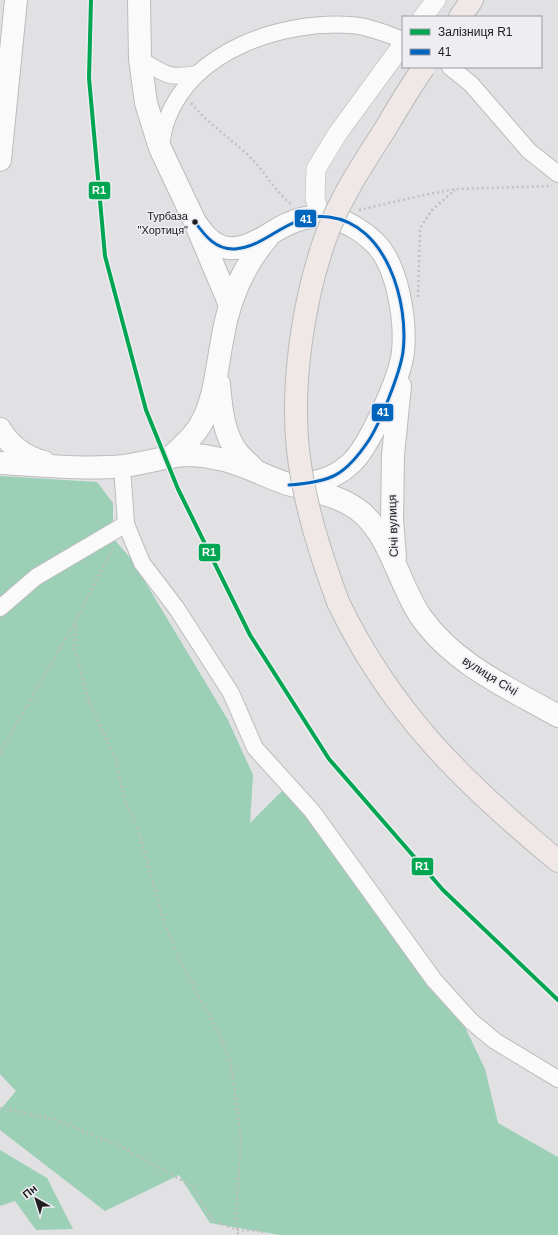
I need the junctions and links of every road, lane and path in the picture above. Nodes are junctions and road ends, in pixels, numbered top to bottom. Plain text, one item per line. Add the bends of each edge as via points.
1 (16, 0) edge
2 (139, 0) edge
3 (436, 0) edge
4 (472, 0) edge
5 (424, 16) edge
6 (461, 16) edge
7 (402, 40) edge
8 (402, 45) edge
9 (140, 58) junction
10 (423, 68) edge
11 (451, 68) edge
12 (197, 74) junction
13 (182, 92) junction
14 (160, 148) junction
15 (0, 160) edge
16 (558, 174) edge
17 (558, 186) edge
18 (456, 189) junction
19 (319, 217) junction
20 (195, 222) junction
21 (271, 234) junction
22 (418, 300) dead end
23 (230, 305) junction
24 (402, 353) junction
25 (218, 369) junction
26 (0, 429) edge
27 (171, 457) junction
28 (0, 463) edge
29 (60, 466) junction
30 (122, 466) junction
31 (255, 470) junction
32 (289, 485) junction
33 (126, 524) junction
34 (395, 563) junction
35 (0, 608) edge
36 (76, 620) junction
37 (558, 716) edge
38 (0, 753) edge
39 (558, 861) edge
40 (558, 1079) edge
41 (0, 1108) edge
42 (237, 1230) junction
43 (238, 1235) edge
44 (266, 1235) edge

1 - 15 main road
2 - 9 main road
3 - 5 street
4 - 6 main road
7 - 12 street via 352,25 315,25 287,29 225,53
8 - 19 street via 323,155 316,169 315,198
9 - 12 street via 165,74 177,77
9 - 14 main road via 146,103
10 - 39 main road, bridge via 350,184 326,238 310,288 302,336 296,402 298,450 315,533 338,602 368,658 399,705 444,759 501,814
11 - 16 street via 471,84 529,151
12 - 13 street
13 - 14 street via 167,119
13 - 19 path via 202,117 254,162 284,199
14 - 20 main road
17 - 18 path
18 - 19 path
18 - 22 path via 432,210 420,228
19 - 21 main road via 290,223
19 - 24 main road via 345,221 360,229 376,244 389,266 398,289 403,324
20 - 21 main road via 214,243 224,248 236,249 250,245
20 - 23 main road
21 - 23 main road via 249,262
23 - 25 main road
24 - 32 main road via 388,400 369,439 350,465 333,477 317,483
24 - 34 main road, Січі вулиця via 393,455 392,520
25 - 27 main road via 204,419 194,435
25 - 31 main road via 221,408 228,433 238,453
26 - 29 main road via 7,440 30,458
27 - 30 main road
27 - 31 main road via 220,459
28 - 29 main road
29 - 30 main road
30 - 33 street
31 - 32 main road, Січі вулиця via 268,478
32 - 34 main road, Січі вулиця via 348,503 363,514 375,528
33 - 35 street via 36,577
33 - 36 path
33 - 40 street via 142,563 177,609 231,693 255,748 312,811 434,980 471,1021 495,1041
34 - 37 main road, вулиця Січі via 406,592 439,640 467,664
36 - 38 path
36 - 42 path via 74,648 89,701 116,760 124,798 138,829 164,922 180,961 221,1038 231,1065 241,1136
41 - 42 path via 54,1119 122,1147 192,1186 212,1220
42 - 43 path
42 - 44 path via 261,1231

